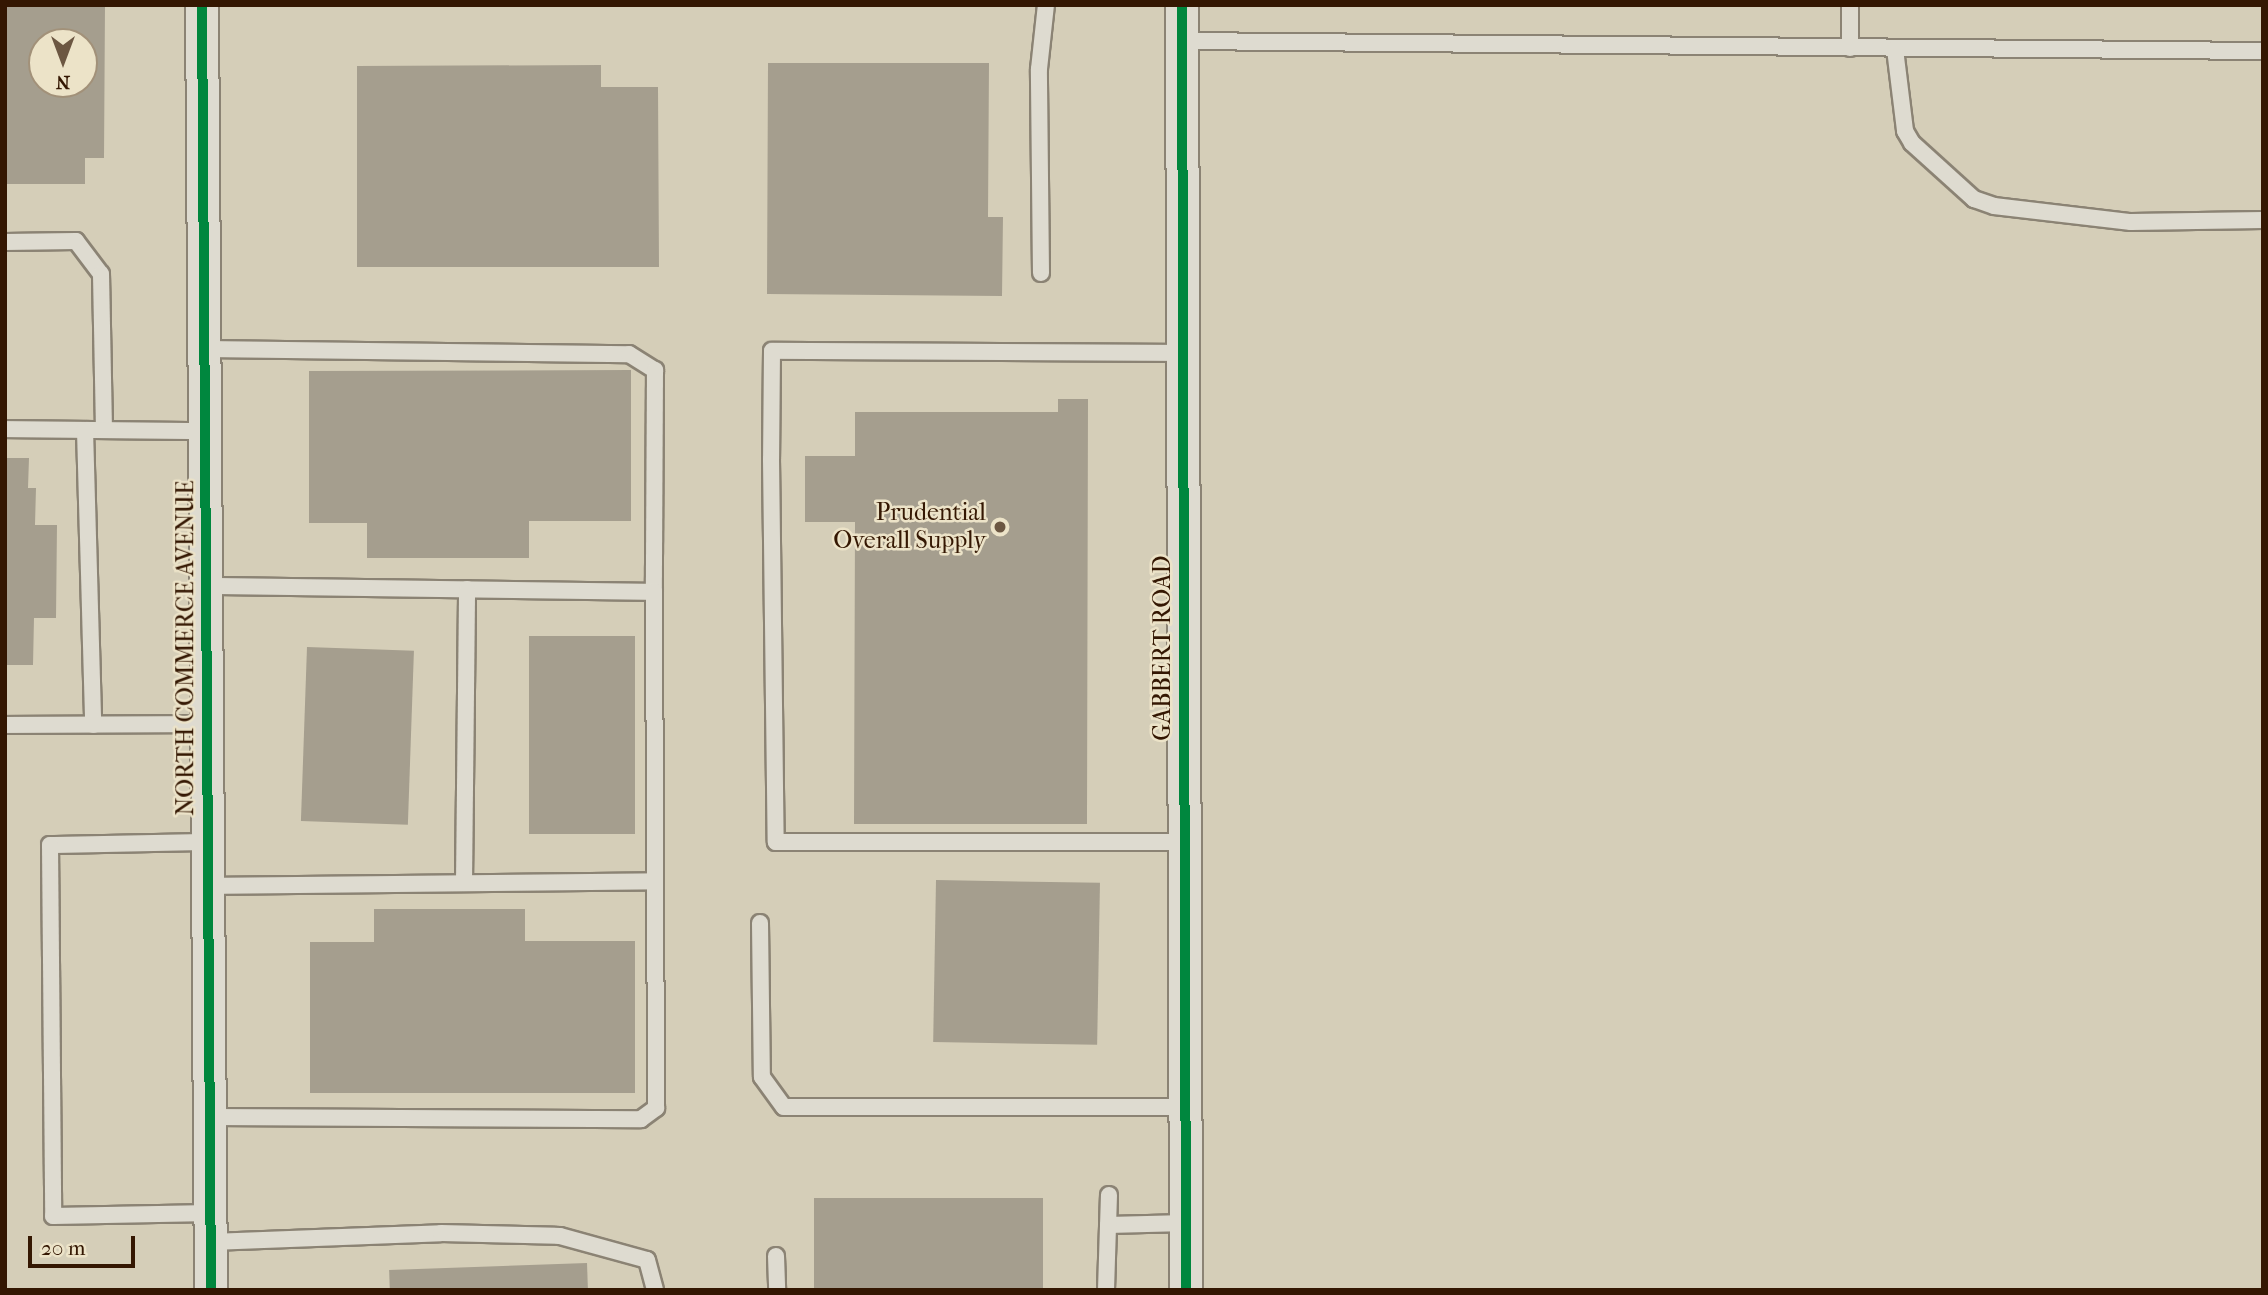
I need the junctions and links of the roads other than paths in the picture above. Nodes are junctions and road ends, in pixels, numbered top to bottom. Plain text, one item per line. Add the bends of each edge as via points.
1 (202, 5) edge
2 (1046, 5) edge
3 (1182, 5) edge
4 (1850, 5) edge
5 (1182, 41) junction
6 (1850, 48) junction
7 (1895, 49) junction
8 (2263, 51) edge
9 (2263, 220) edge
10 (5, 242) edge
11 (1041, 273) dead end
12 (205, 349) junction
13 (1183, 353) junction
14 (5, 429) edge
15 (85, 430) junction
16 (104, 430) junction
17 (205, 431) junction
18 (206, 586) junction
19 (467, 589) junction
20 (654, 592) junction
21 (207, 724) junction
22 (5, 725) edge
23 (93, 725) junction
24 (208, 842) junction
25 (1185, 842) junction
26 (655, 881) junction
27 (464, 883) junction
28 (208, 886) junction
29 (760, 923) dead end
30 (1186, 1107) junction
31 (210, 1117) junction
32 (1109, 1195) dead end
33 (1186, 1223) junction
34 (1108, 1225) junction
35 (211, 1227) junction
36 (776, 1256) dead end
37 (211, 1290) edge
38 (655, 1290) edge
39 (777, 1290) edge
40 (1106, 1290) edge
41 (1186, 1290) edge

1 - 12 street, NORTH COMMERCE AVENUE
2 - 11 lane via 1039,69
3 - 5 street, GABBERT ROAD
4 - 6 lane
5 - 6 lane
5 - 13 street, GABBERT ROAD
6 - 7 lane
7 - 8 lane
7 - 9 lane via 1905,131 1912,143 1974,199 1994,206 2131,222
10 - 16 lane via 76,241 101,274
12 - 17 street, NORTH COMMERCE AVENUE
12 - 20 lane via 629,354 655,370
13 - 25 street, GABBERT ROAD
13 - 25 lane via 772,351 771,459 776,842
14 - 15 lane
15 - 16 lane
15 - 23 lane
16 - 17 lane
17 - 18 street, NORTH COMMERCE AVENUE
18 - 19 lane
18 - 21 street, NORTH COMMERCE AVENUE
19 - 20 lane
19 - 27 lane
20 - 26 lane
21 - 23 lane
21 - 24 street, NORTH COMMERCE AVENUE
22 - 23 lane
24 - 28 street, NORTH COMMERCE AVENUE
24 - 35 lane via 50,845 50,900 53,1216
25 - 30 street, GABBERT ROAD
26 - 27 lane
26 - 31 lane via 656,1108 641,1119
27 - 28 lane
28 - 31 street, NORTH COMMERCE AVENUE
29 - 30 lane via 762,1077 784,1107
30 - 33 street, GABBERT ROAD
31 - 35 street, NORTH COMMERCE AVENUE
32 - 34 lane
33 - 34 lane
33 - 41 street, GABBERT ROAD
34 - 40 lane
35 - 37 street, NORTH COMMERCE AVENUE
35 - 38 lane via 560,1236 647,1260
36 - 39 lane

